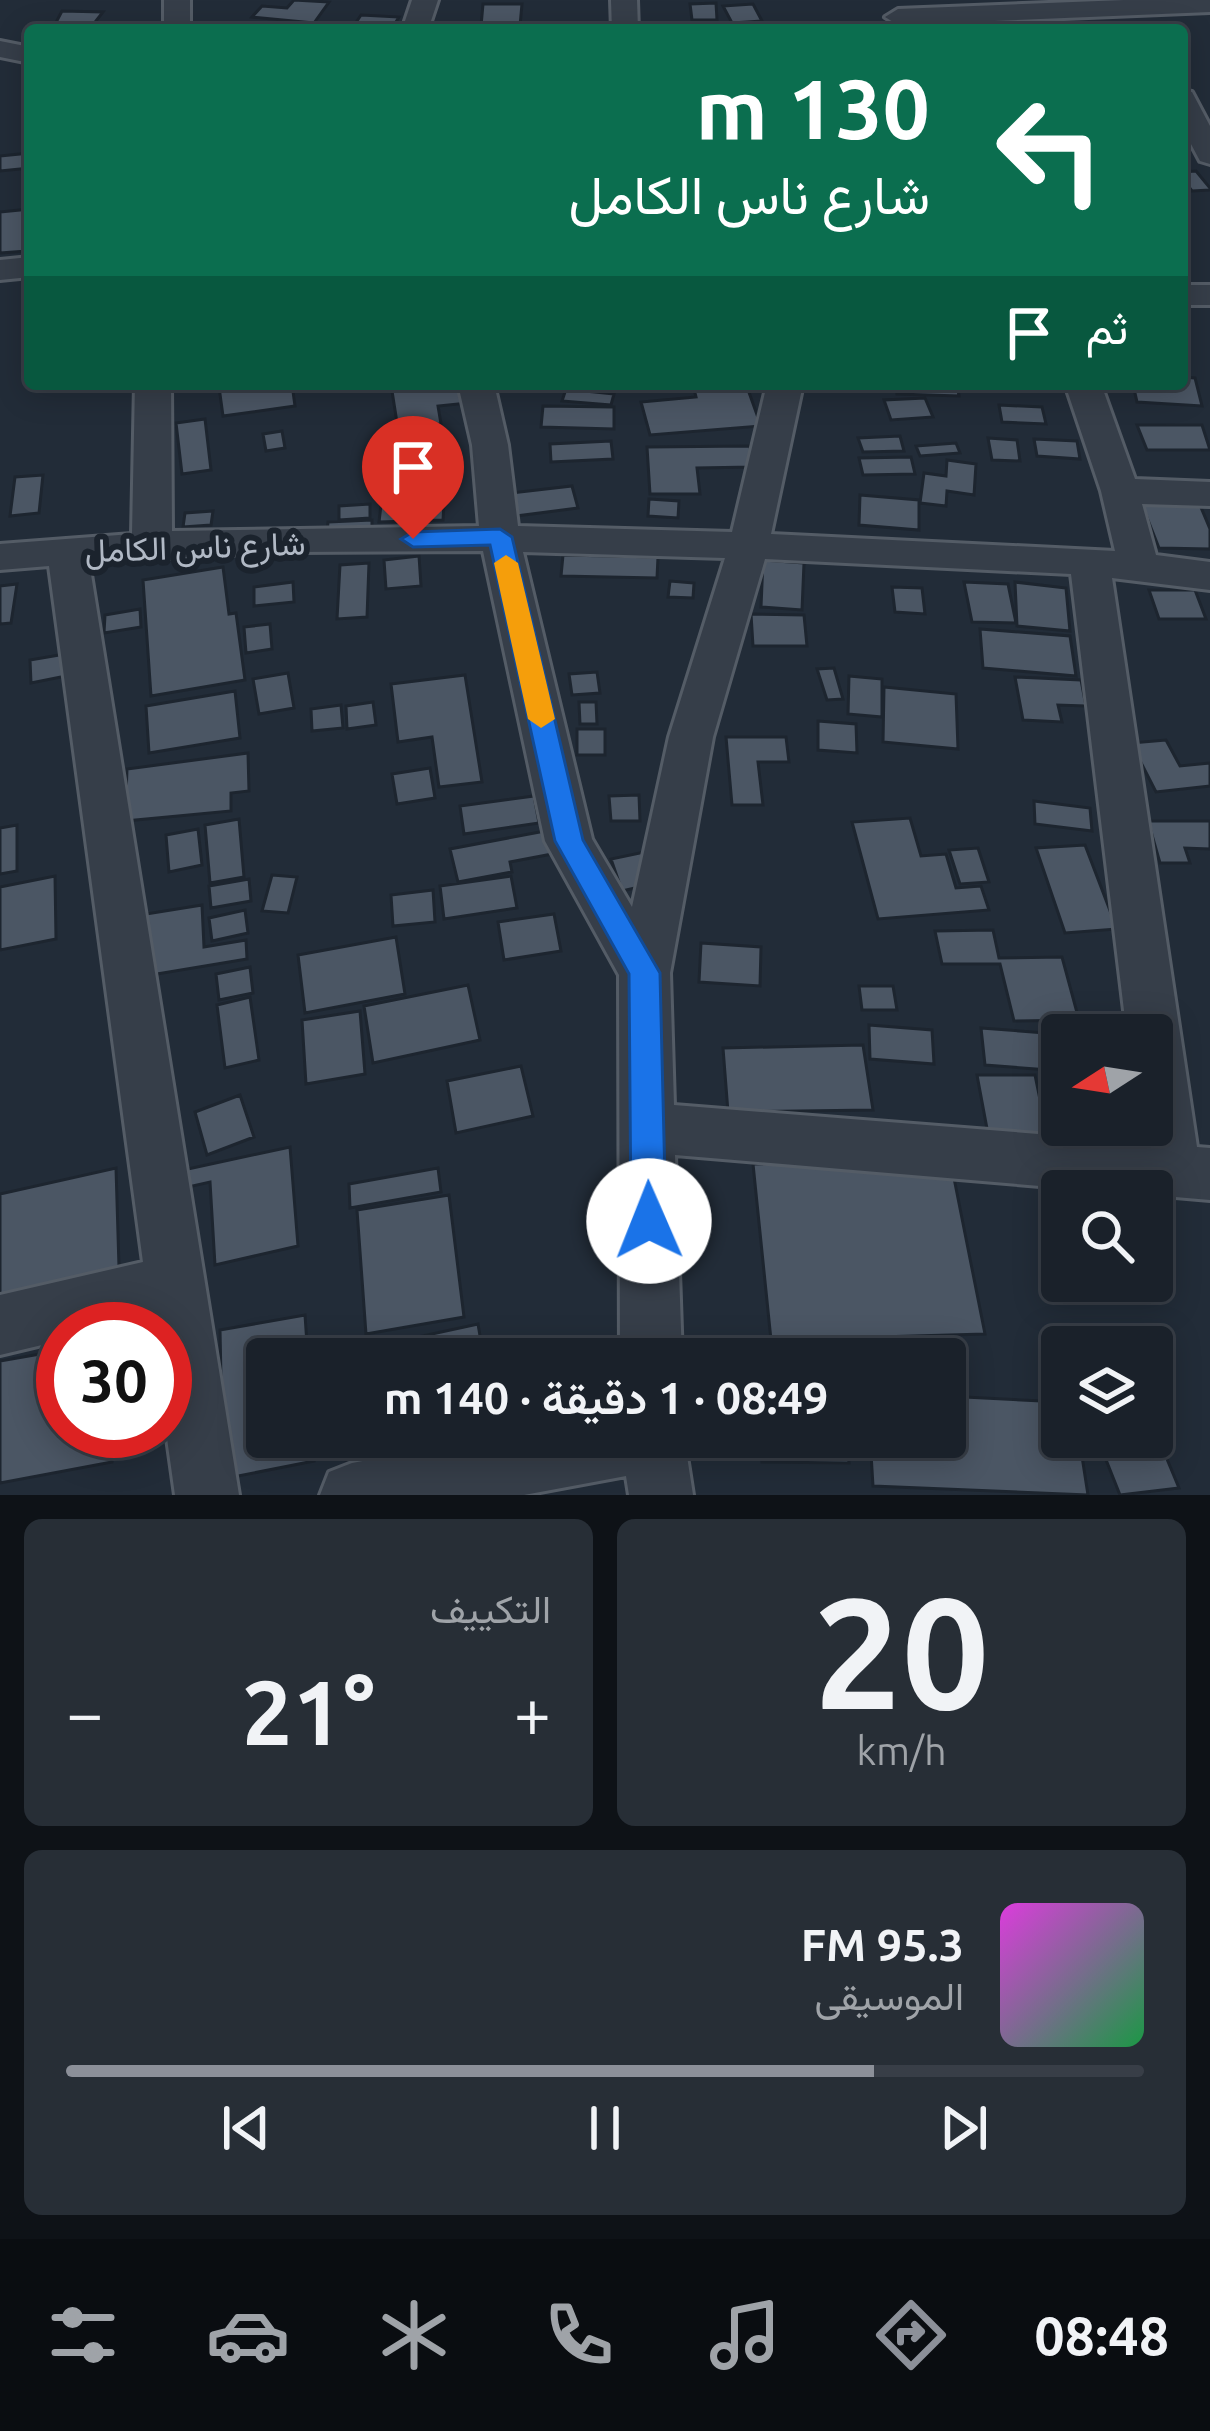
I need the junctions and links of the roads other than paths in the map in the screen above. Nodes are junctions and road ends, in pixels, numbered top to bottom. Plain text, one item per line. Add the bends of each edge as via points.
1 (1210, 4) edge
2 (1131, 6) junction
3 (898, 16) edge
4 (1142, 24) edge
5 (1188, 110) edge
6 (1210, 156) edge
7 (153, 390) edge
8 (477, 390) edge
9 (784, 390) edge
10 (1085, 390) edge
11 (1120, 491) junction
12 (1210, 494) edge
13 (500, 537) junction
14 (749, 545) junction
15 (152, 546) junction
16 (67, 550) junction
17 (0, 556) edge
18 (1089, 560) junction
19 (1138, 566) junction
20 (1210, 576) edge
21 (644, 973) junction
22 (647, 1128) junction
23 (1191, 1173) edge
24 (176, 1283) junction
25 (0, 1325) edge
26 (651, 1338) edge
27 (647, 1458) edge
28 (207, 1495) edge
29 (352, 1495) edge

1 - 2 street
2 - 3 street
2 - 4 street
5 - 6 street
7 - 15 street
8 - 13 street
9 - 14 street
10 - 11 street
11 - 12 street
11 - 19 street
13 - 14 street, شارع ناس الكامل
13 - 15 street, شارع ناس الكامل
13 - 21 street via 569,841
14 - 18 street, شارع ناس الكامل
14 - 21 street via 691,737
15 - 16 street, شارع ناس الكامل
16 - 17 street, شارع ناس الكامل
16 - 24 street
18 - 19 street, شارع ناس الكامل
18 - 23 street
19 - 20 street, شارع ناس الكامل
21 - 22 street
22 - 23 street
22 - 26 street
24 - 25 street
24 - 28 street
27 - 29 street

